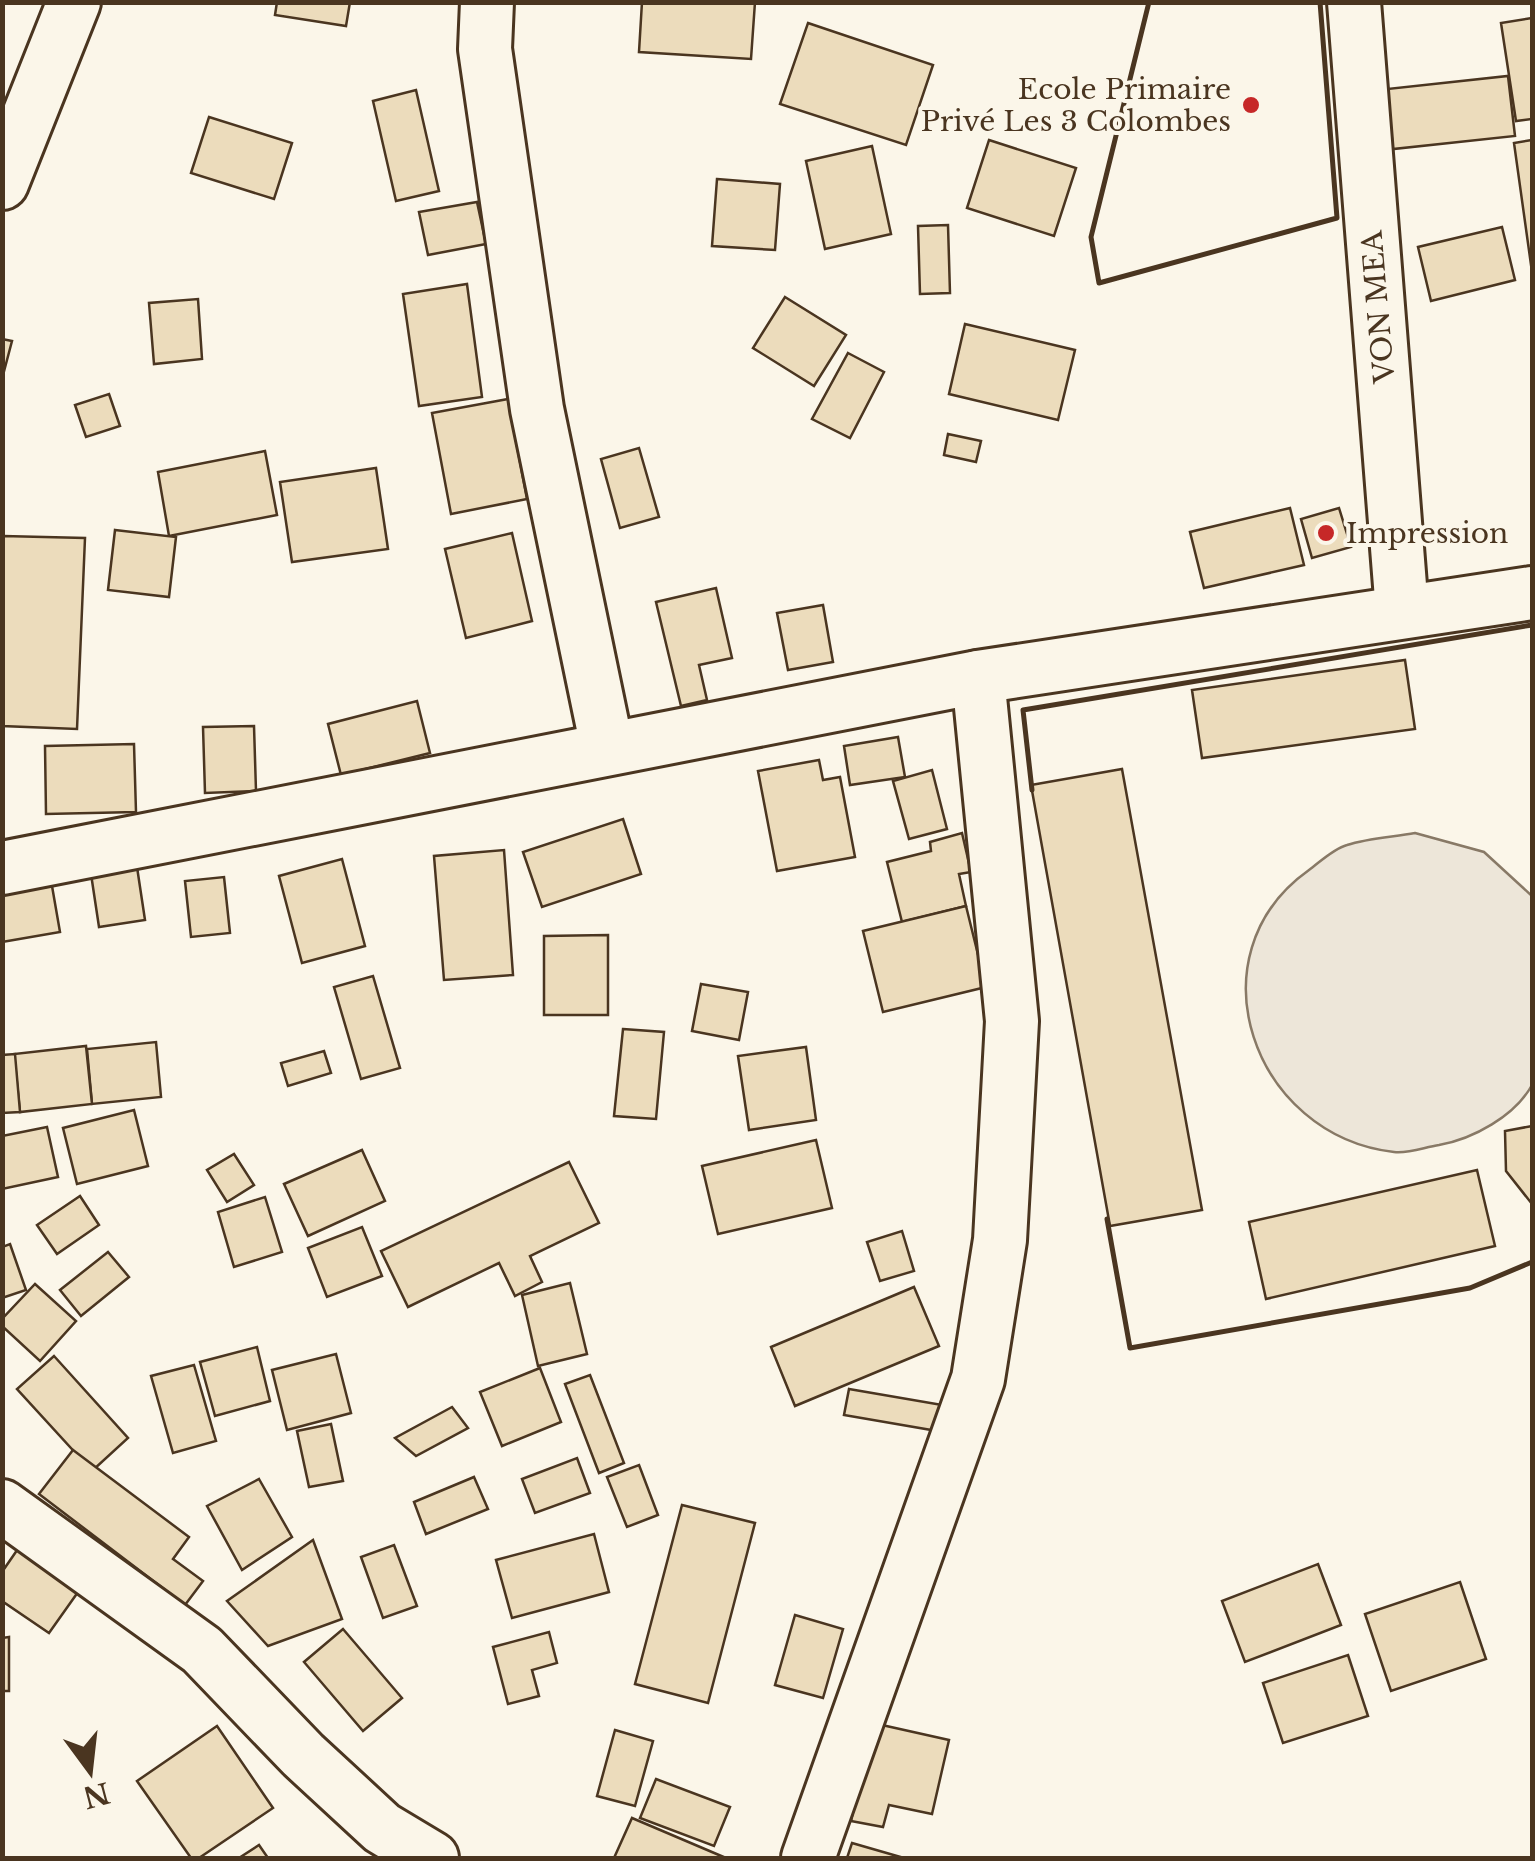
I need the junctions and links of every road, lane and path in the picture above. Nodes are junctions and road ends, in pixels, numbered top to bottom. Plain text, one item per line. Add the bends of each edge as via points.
1 (74, 2) edge
2 (488, 2) edge
3 (1354, 2) edge
4 (2, 183) edge
5 (1532, 594) edge
6 (1402, 612) junction
7 (978, 677) junction
8 (607, 748) junction
9 (2, 868) edge
10 (2, 1506) edge
11 (432, 1858) edge
12 (808, 1858) edge

1 - 4 street
2 - 8 street via 485,49 537,409
3 - 6 street, VON MEA
5 - 6 street
6 - 7 street
7 - 8 street
7 - 12 street via 1012,1020 1000,1240 978,1379
8 - 9 street
10 - 11 street via 202,1650 382,1828

